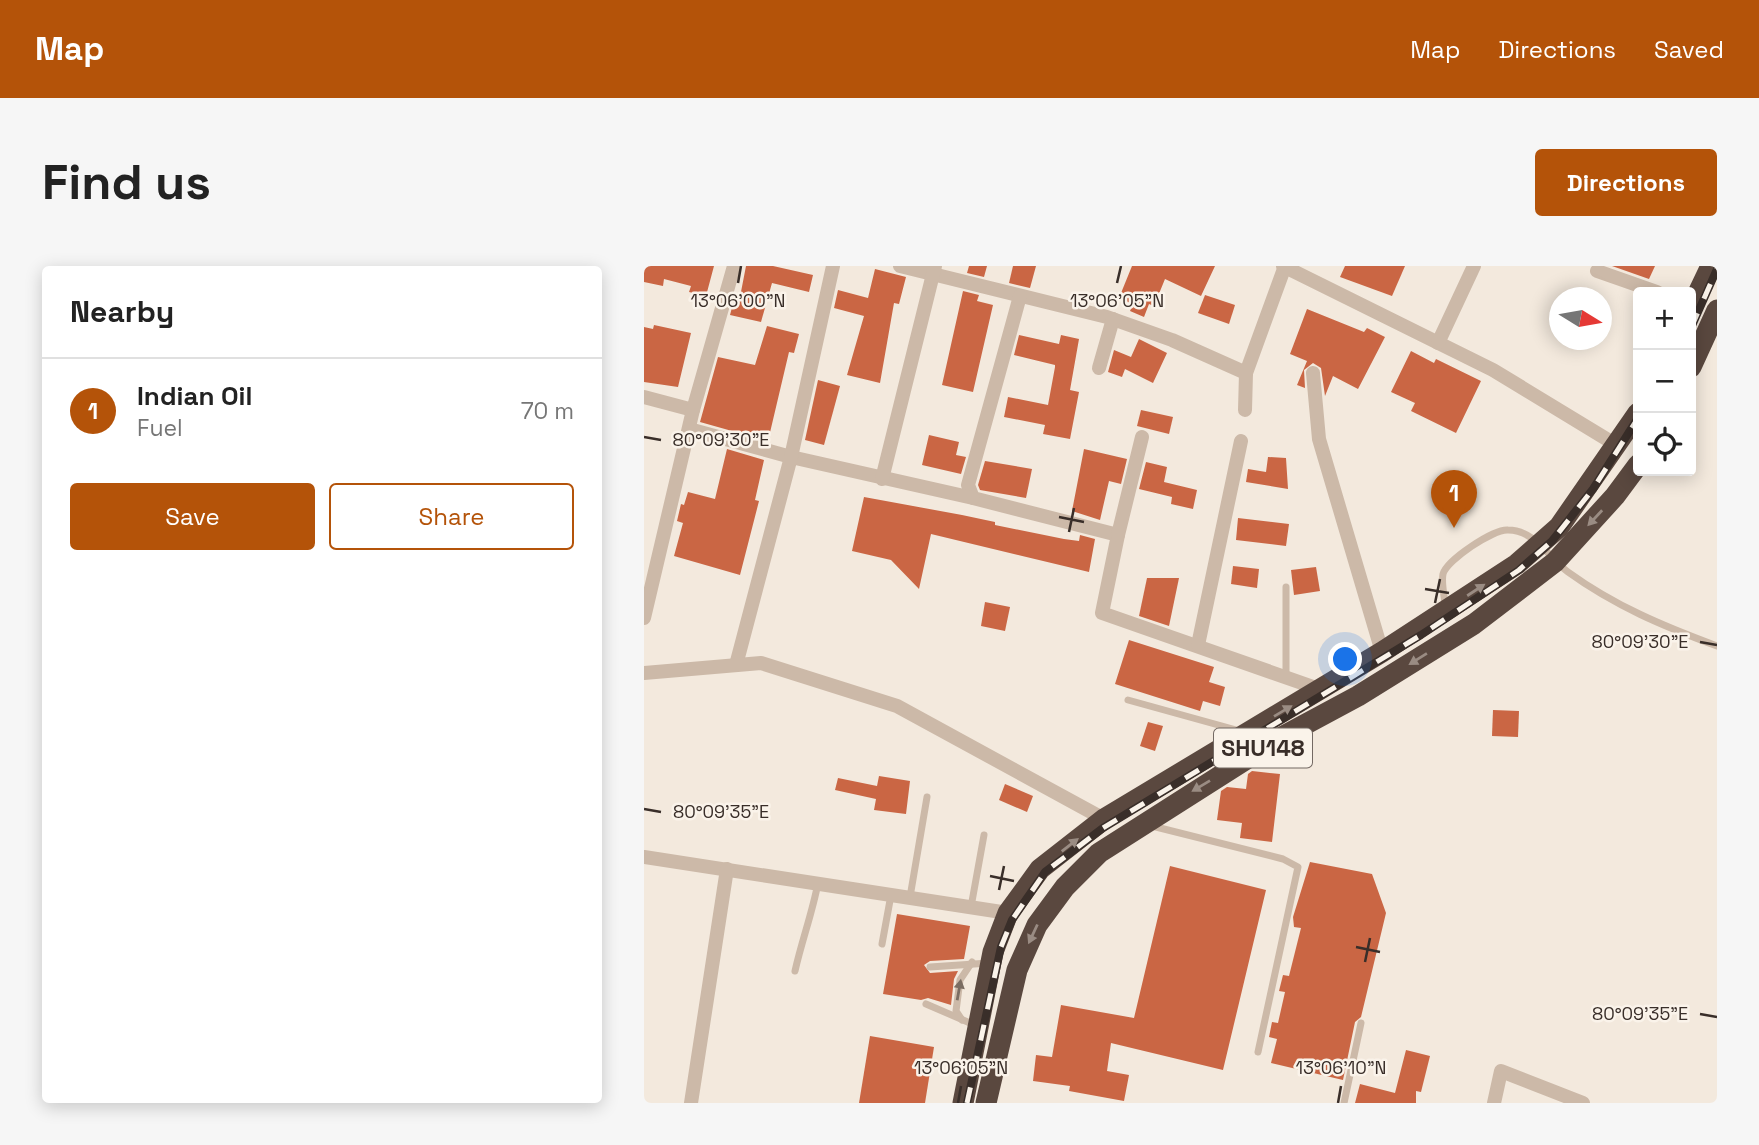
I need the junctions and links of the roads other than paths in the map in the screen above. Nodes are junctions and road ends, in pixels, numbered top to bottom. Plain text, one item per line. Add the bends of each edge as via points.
1 (734, 266) edge
2 (833, 266) edge
3 (900, 266) edge
4 (1284, 266) edge
5 (1474, 266) edge
6 (1711, 266) edge
7 (934, 271) edge
8 (1597, 271) dead end
9 (1643, 287) edge
10 (1020, 296) junction
11 (1696, 296) edge
12 (1717, 310) edge
13 (1113, 319) junction
14 (1438, 343) junction
15 (1696, 355) edge
16 (1099, 368) dead end
17 (1246, 373) junction
18 (1312, 373) dead end
19 (644, 397) edge
20 (693, 410) junction
21 (1245, 410) dead end
22 (1633, 421) edge
23 (689, 429) junction
24 (1142, 437) dead end
25 (1241, 441) dead end
26 (1618, 446) junction
27 (792, 457) junction
28 (1633, 472) edge
29 (882, 479) junction
30 (973, 498) junction
31 (1118, 536) junction
32 (1540, 544) junction
33 (1555, 562) junction
34 (1286, 587) dead end
35 (1446, 610) junction
36 (644, 618) edge
37 (1198, 645) junction
38 (1717, 646) edge
39 (1382, 652) junction
40 (736, 665) junction
41 (644, 673) edge
42 (1286, 676) junction
43 (1319, 689) junction
44 (1128, 700) dead end
45 (1247, 733) junction
46 (927, 797) dead end
47 (1104, 819) junction
48 (1141, 823) junction
49 (984, 835) dead end
50 (644, 857) edge
51 (727, 869) junction
52 (818, 883) junction
53 (891, 894) junction
54 (910, 897) junction
55 (971, 907) junction
56 (1008, 913) junction
57 (882, 944) dead end
58 (981, 963) junction
59 (930, 967) dead end
60 (795, 971) dead end
61 (926, 1004) dead end
62 (970, 1023) junction
63 (1362, 1023) dead end
64 (1258, 1052) dead end
65 (691, 1103) edge
66 (963, 1103) edge
67 (986, 1103) edge
68 (1344, 1103) edge
69 (1494, 1103) edge
70 (1583, 1103) edge

1 - 20 street
2 - 27 street
3 - 7 street
4 - 14 street
4 - 17 street
5 - 14 street
6 - 11 highway
7 - 10 street
7 - 29 street
8 - 9 street
10 - 13 street
10 - 30 street via 968,485
12 - 15 highway
13 - 16 street
13 - 17 street
14 - 26 street via 1493,370
17 - 21 street
18 - 39 street via 1319,439
19 - 20 street
20 - 23 street
22 - 26 highway, SHU148
23 - 27 street
23 - 36 street
24 - 31 street
25 - 37 street
26 - 32 highway, SHU148 via 1559,527
27 - 29 street
27 - 40 street
28 -> 33 highway, SHU148
29 - 30 street
30 - 31 street
31 - 37 street via 1102,613
32 - 33 lane
35 -> 32 highway, SHU148
32 - 35 lane via 1508,530 1477,543 1448,565 1443,575
33 - 38 lane via 1623,608
33 -> 48 highway, SHU148 via 1474,624
34 - 42 lane
35 - 39 highway, SHU148
37 - 42 street
39 - 43 highway, SHU148
40 - 41 street
40 - 47 street via 761,663 897,706
42 - 43 street
45 -> 43 highway, SHU148
44 - 45 lane
45 - 47 highway, SHU148
46 - 54 lane
56 -> 47 highway, SHU148 via 1040,869
48 - 64 lane via 1283,859 1298,867
48 -> 67 highway, SHU148 via 1099,853 1065,887 1037,925 1017,970
49 - 55 lane
50 - 51 street
51 - 52 street
51 - 65 street
52 - 53 street
52 - 60 lane
53 - 54 street
53 - 57 lane
54 - 55 street
55 - 56 street
56 - 58 highway, SHU148
58 - 59 lane
62 -> 58 highway, SHU148
61 - 62 lane
62 - 66 highway, SHU148
63 - 68 lane
69 - 70 street via 1502,1071

